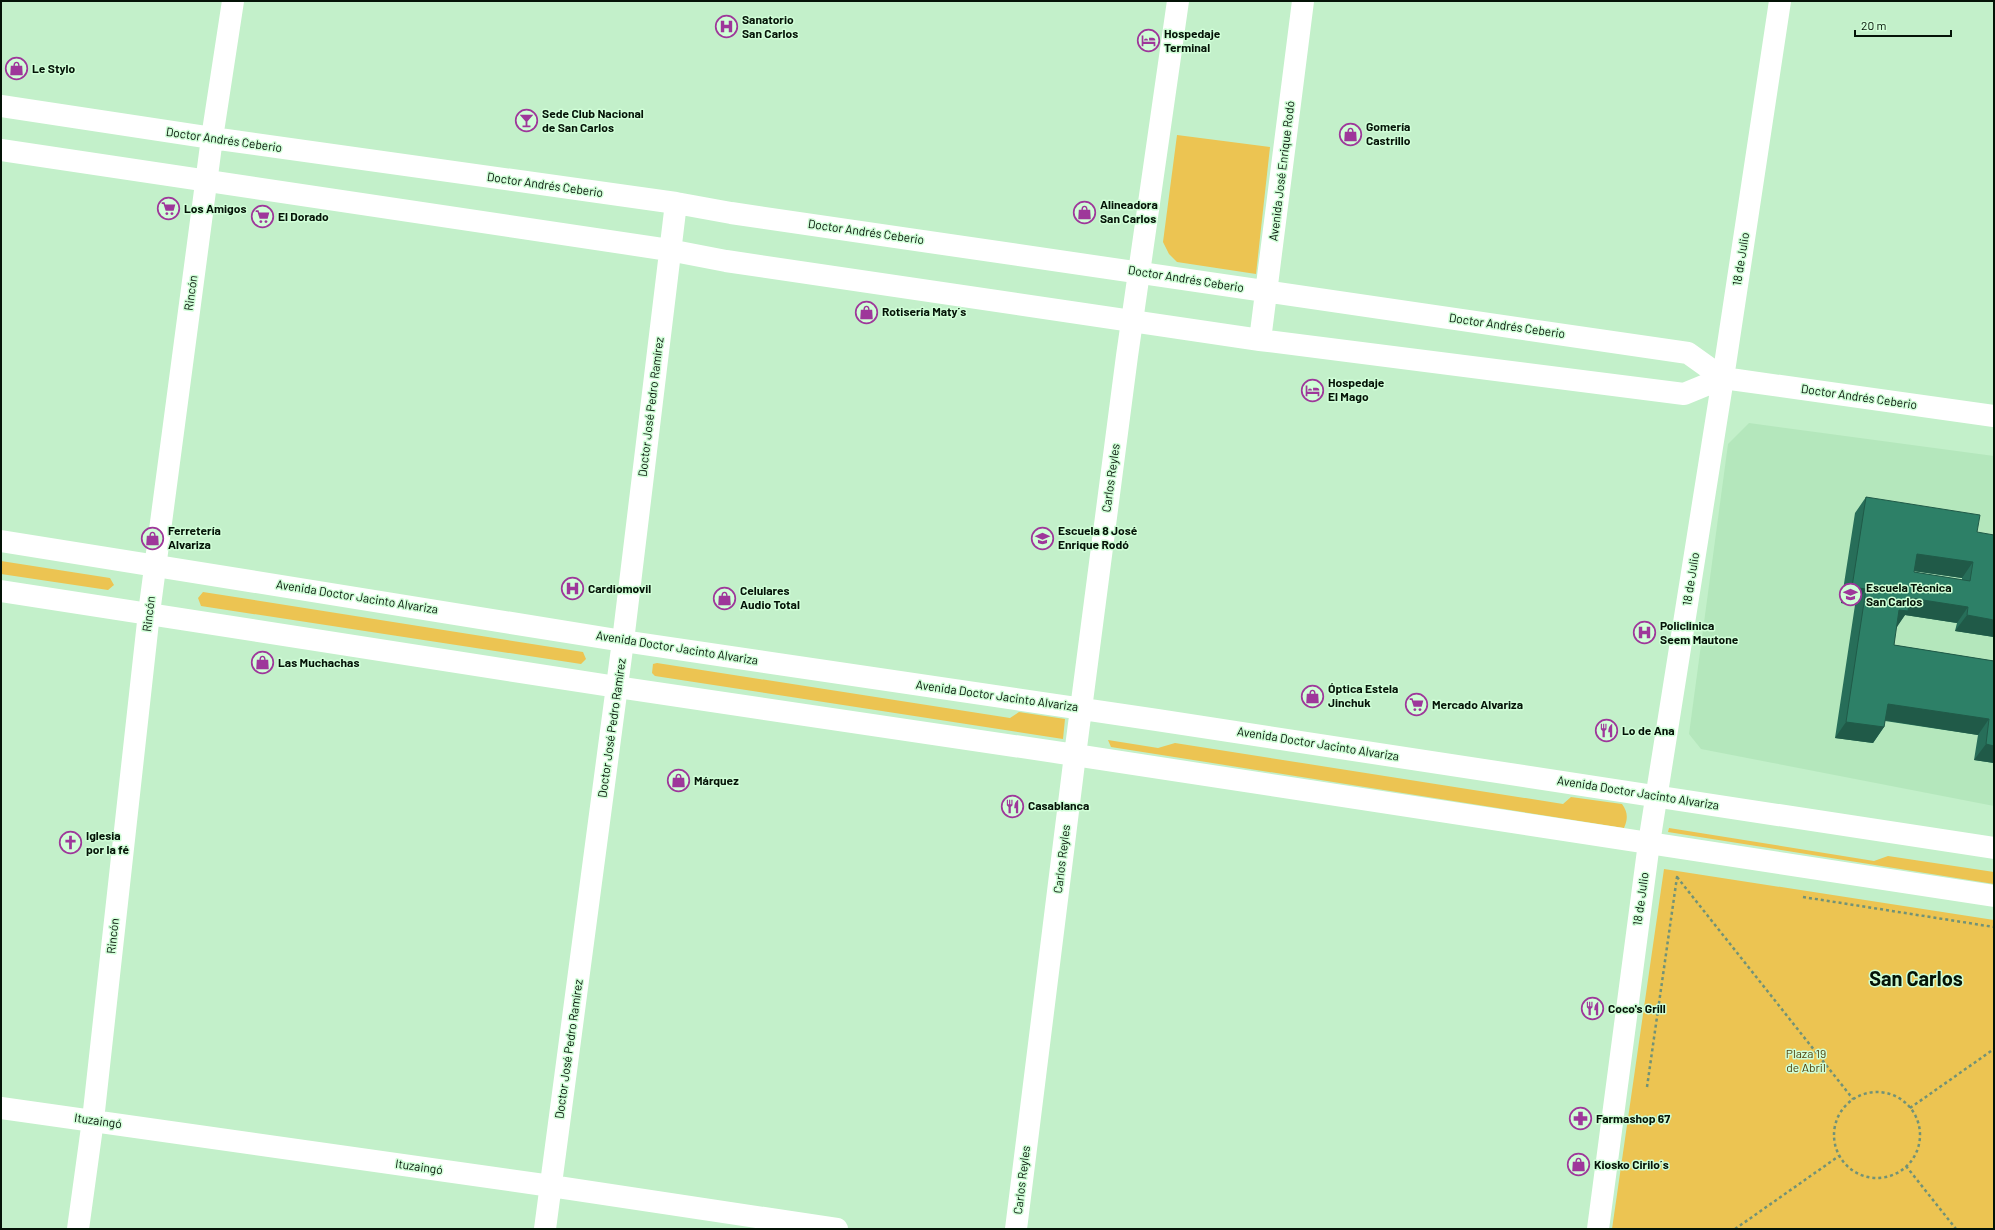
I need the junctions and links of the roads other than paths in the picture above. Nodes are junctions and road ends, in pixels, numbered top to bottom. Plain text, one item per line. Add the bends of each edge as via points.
1 (233, 1) edge
2 (1178, 1) edge
3 (1303, 1) edge
4 (1780, 1) edge
5 (1, 106) edge
6 (212, 138) junction
7 (1, 150) edge
8 (206, 182) junction
9 (676, 203) junction
10 (669, 250) junction
11 (1141, 272) junction
12 (1267, 291) junction
13 (1133, 322) junction
14 (1260, 340) junction
15 (1723, 378) junction
16 (1994, 416) edge
17 (1, 541) edge
18 (155, 565) junction
19 (1, 591) edge
20 (149, 613) junction
21 (623, 640) junction
22 (617, 687) junction
23 (1080, 708) junction
24 (1075, 755) junction
25 (1656, 796) junction
26 (1649, 842) junction
27 (1994, 848) edge
28 (1994, 896) edge
29 (1, 1108) edge
30 (93, 1120) junction
31 (551, 1186) junction
32 (78, 1229) edge
33 (545, 1229) edge
34 (836, 1229) edge
35 (1016, 1229) edge
36 (1598, 1229) edge

1 - 6 street, Rincón
2 - 11 street
3 - 12 street, Avenida José Enrique Rodó
4 - 15 street, 18 de Julio
5 - 6 street, Doctor Andrés Ceberio
6 - 8 street, Rincón
6 - 9 street, Doctor Andrés Ceberio
7 - 8 street
8 - 10 street
8 - 18 street, Rincón
9 - 10 street, Doctor José Pedro Ramírez
9 - 11 street, Doctor Andrés Ceberio
10 - 13 street via 726,261
10 - 21 street, Doctor José Pedro Ramírez
11 - 12 street, Doctor Andrés Ceberio
11 - 13 street
12 - 14 street, Avenida José Enrique Rodó
12 - 15 street, Doctor Andrés Ceberio via 1688,353
13 - 14 street
13 - 23 street, Carlos Reyles
14 - 15 street via 1684,394
15 - 16 street, Doctor Andrés Ceberio
15 - 25 street, 18 de Julio
17 - 18 street, Avenida Doctor Jacinto Alvariza
18 - 20 street, Rincón
18 - 21 street, Avenida Doctor Jacinto Alvariza
19 - 20 street
20 - 22 street
20 - 30 street, Rincón
21 - 22 street, Doctor José Pedro Ramírez
21 - 23 street, Avenida Doctor Jacinto Alvariza
22 - 24 street
22 - 31 street, Doctor José Pedro Ramírez
23 - 24 street, Carlos Reyles
23 - 25 street, Avenida Doctor Jacinto Alvariza
24 - 26 street
24 - 35 street, Carlos Reyles
25 - 26 street, 18 de Julio
25 - 27 street, Avenida Doctor Jacinto Alvariza
26 - 28 street
26 - 36 street, 18 de Julio
29 - 30 street, Ituzaingó
30 - 31 street, Ituzaingó
30 - 32 street, Rincón
31 - 33 street, Doctor José Pedro Ramírez
31 - 34 street, Ituzaingó

